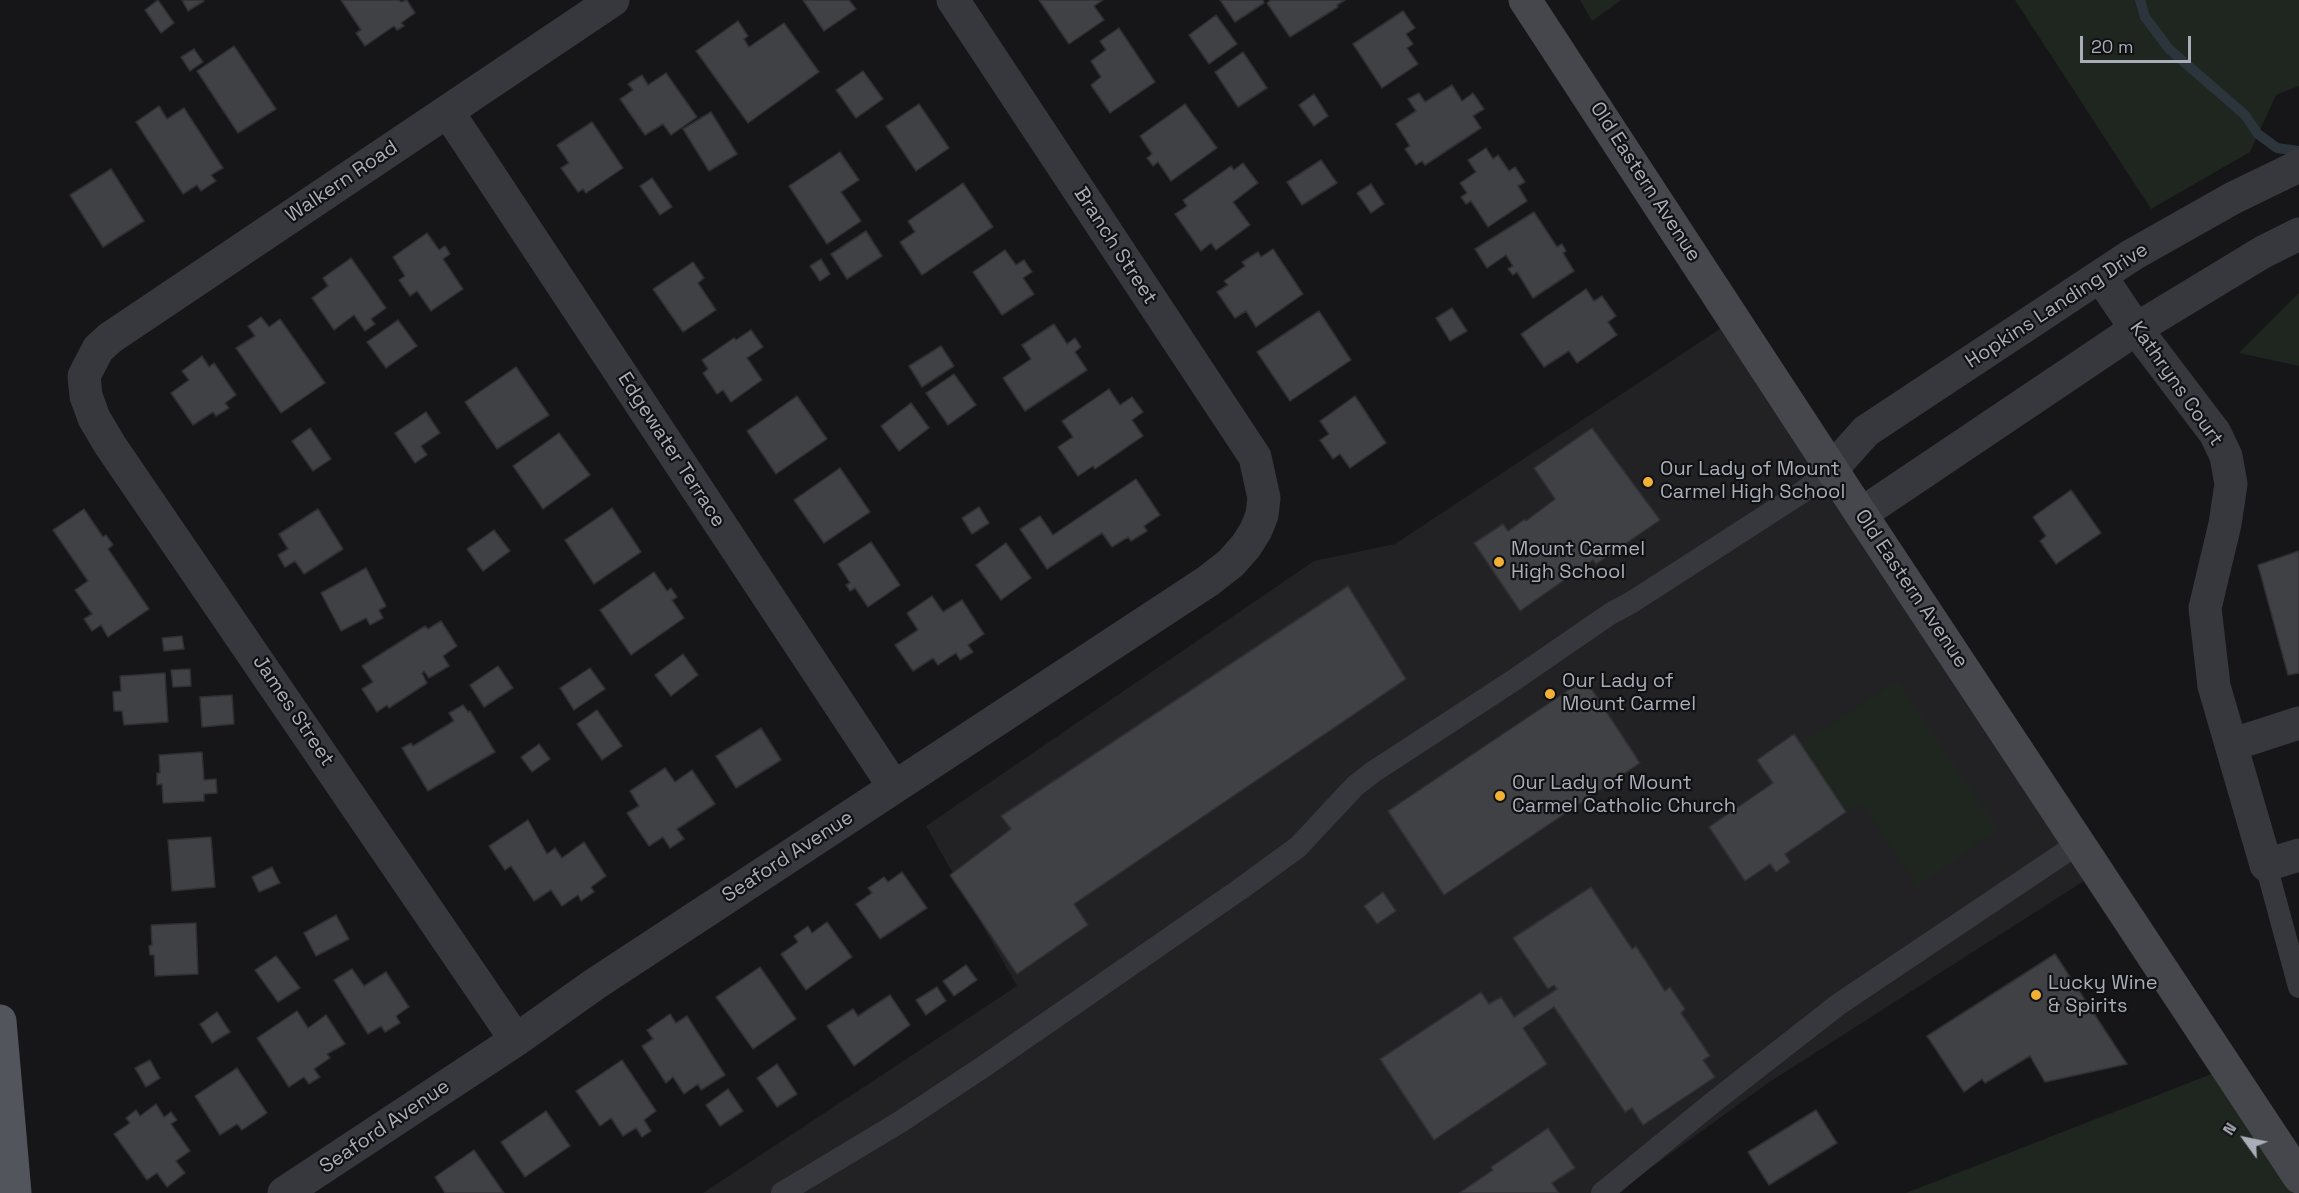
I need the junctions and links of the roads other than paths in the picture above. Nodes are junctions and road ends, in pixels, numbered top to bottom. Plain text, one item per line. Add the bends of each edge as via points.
1 (613, 0) edge
2 (953, 0) edge
3 (1525, 0) edge
4 (448, 112) junction
5 (2299, 166) edge
6 (2299, 234) edge
7 (2101, 277) junction
8 (2136, 329) junction
9 (84, 376) joint
10 (1832, 469) junction
11 (1264, 498) joint
12 (1861, 514) junction
13 (2299, 723) edge
14 (2231, 745) junction
15 (894, 787) junction
16 (2079, 843) junction
17 (2299, 855) edge
18 (2266, 865) junction
19 (2299, 987) edge
20 (0, 1021) edge
21 (516, 1040) junction
22 (2299, 1177) edge
23 (15, 1193) edge
24 (284, 1193) edge
25 (782, 1193) edge
26 (1602, 1193) edge

1 - 4 street, Walkern Road
2 - 11 street, Branch Street via 1255,457
3 - 10 street, Old Eastern Avenue
4 - 9 street, Walkern Road via 110,338 98,349
4 - 15 street, Edgewater Terrace
5 - 7 street, Hopkins Landing Drive via 2233,198
6 - 8 street
7 - 8 street, Kathryns Court
7 - 10 street, Hopkins Landing Drive via 1866,431
8 - 12 street
8 - 14 street, Kathryns Court via 2215,433 2226,456 2231,484 2205,608 2214,686
9 - 21 street, James Street via 93,418
10 - 12 street, Old Eastern Avenue
10 - 25 lane via 1802,493 1373,771 1298,847 1155,950 900,1122
11 - 15 street, Seaford Avenue via 1256,530 1231,563
12 - 16 street, Old Eastern Avenue
13 - 14 street
14 - 18 street, Kathryns Court
15 - 21 street, Seaford Avenue
16 - 22 street, Old Eastern Avenue
16 - 26 lane via 1839,1004
17 - 18 street
18 - 19 lane
20 - 23 main road
21 - 24 street, Seaford Avenue

